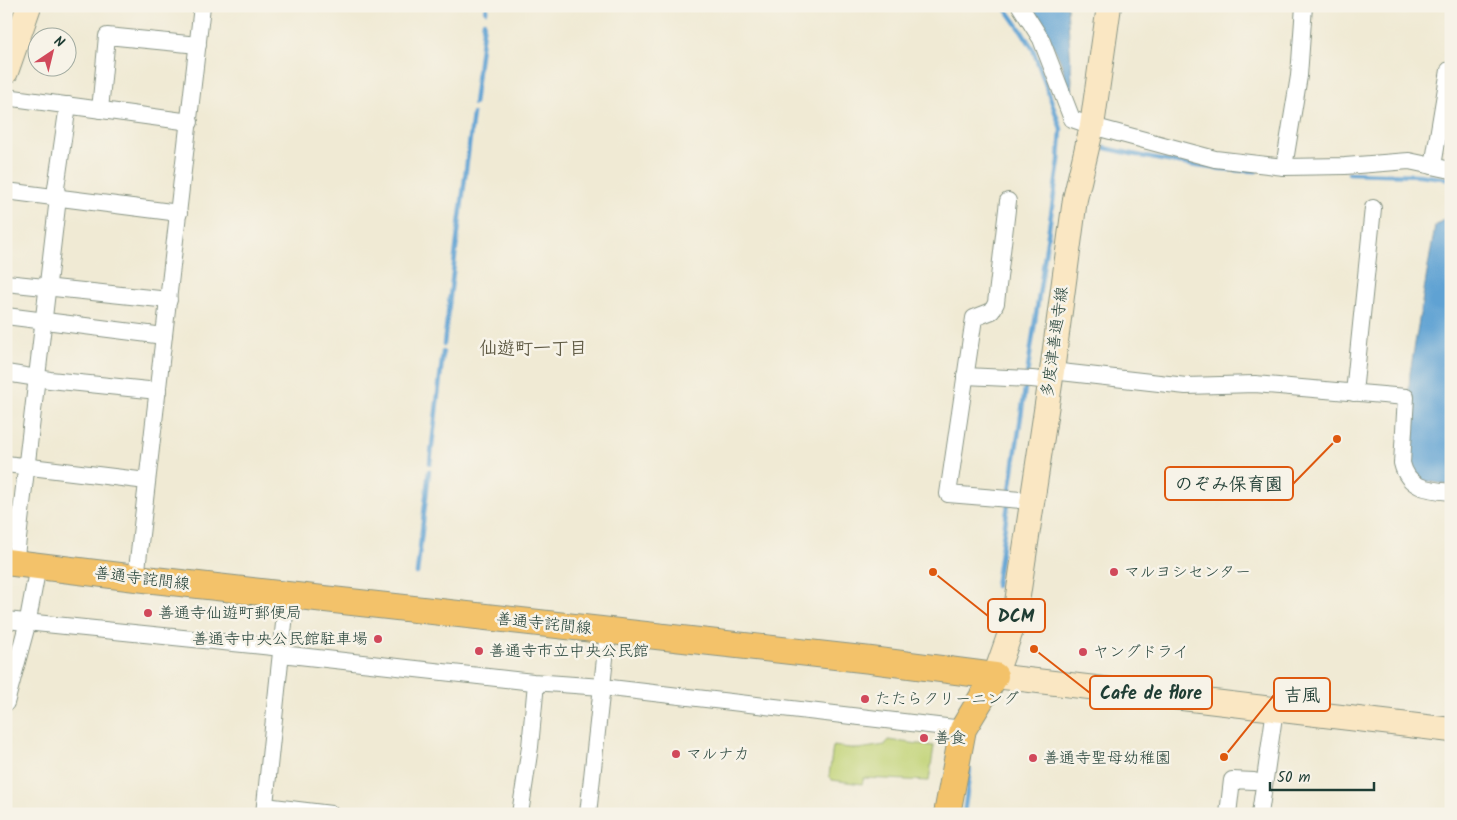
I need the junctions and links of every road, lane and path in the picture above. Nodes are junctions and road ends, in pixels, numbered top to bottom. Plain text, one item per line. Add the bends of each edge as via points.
1 (28, 6) edge
2 (202, 6) edge
3 (1020, 6) edge
4 (1109, 6) edge
5 (1304, 6) edge
6 (198, 45) junction
7 (1448, 70) dead end
8 (6, 72) edge
9 (6, 97) edge
10 (1447, 103) edge
11 (68, 106) junction
12 (100, 110) junction
13 (190, 122) junction
14 (1092, 126) junction
15 (1432, 166) junction
16 (1284, 167) junction
17 (1451, 170) edge
18 (6, 191) edge
19 (58, 198) junction
20 (1008, 201) dead end
21 (1372, 208) dead end
22 (179, 213) junction
23 (6, 283) edge
24 (47, 287) junction
25 (169, 300) junction
26 (6, 316) edge
27 (43, 321) junction
28 (164, 336) junction
29 (6, 373) edge
30 (965, 376) junction
31 (37, 377) junction
32 (1039, 377) junction
33 (158, 391) junction
34 (1354, 393) junction
35 (6, 464) edge
36 (26, 467) junction
37 (147, 482) junction
38 (1451, 492) edge
39 (1016, 499) junction
40 (20, 564) edge
41 (136, 578) junction
42 (287, 596) junction
43 (6, 620) edge
44 (28, 622) junction
45 (608, 631) junction
46 (281, 651) junction
47 (994, 676) junction
48 (536, 683) junction
49 (602, 688) junction
50 (6, 703) edge
51 (1269, 708) junction
52 (963, 729) junction
53 (1451, 730) edge
54 (265, 810) edge
55 (331, 814) edge
56 (520, 814) edge
57 (588, 814) edge
58 (947, 814) edge
59 (1228, 814) edge
60 (1260, 814) edge

1 - 8 main road
2 - 6 street
3 - 14 street via 1041,39 1072,119
4 - 14 main road, 多度津善通寺線
5 - 16 street via 1299,76
6 - 12 street via 107,36
6 - 13 street
7 - 10 street
9 - 11 street
10 - 15 street
11 - 12 street
11 - 19 street via 56,188
12 - 13 street
13 - 22 street
14 - 16 street via 1215,159
14 - 32 main road, 多度津善通寺線
15 - 16 street via 1409,161
15 - 17 street
18 - 19 street
19 - 22 street
19 - 24 street
20 - 30 street via 996,303 992,311 974,318
21 - 34 street
22 - 25 street
23 - 24 street
24 - 25 street
24 - 27 street
25 - 28 street
26 - 27 street
27 - 28 street
27 - 31 street
28 - 33 street
29 - 31 street
30 - 32 street
30 - 39 street via 948,494
31 - 33 street
31 - 36 street
32 - 34 street via 1186,386 1255,384
32 - 39 main road, 多度津善通寺線
33 - 37 street
34 - 38 street via 1406,397 1404,472 1422,488
35 - 36 street
36 - 37 street
36 - 40 street
37 - 41 street
39 - 47 main road, 多度津善通寺線 via 1014,622
40 - 41 main road, 善通寺詫間線
40 - 44 street
41 - 42 main road, 善通寺詫間線
42 - 45 main road, 善通寺詫間線
42 - 46 street
43 - 44 street
44 - 46 street
44 - 50 street
45 - 47 main road, 善通寺詫間線
45 - 49 street
46 - 48 street
46 - 54 street
47 - 51 main road
47 - 52 main road
48 - 49 street
48 - 56 street
49 - 52 street
49 - 57 street
51 - 53 main road
51 - 59 street via 1253,786 1232,780
51 - 60 street
52 - 58 main road
54 - 55 street

